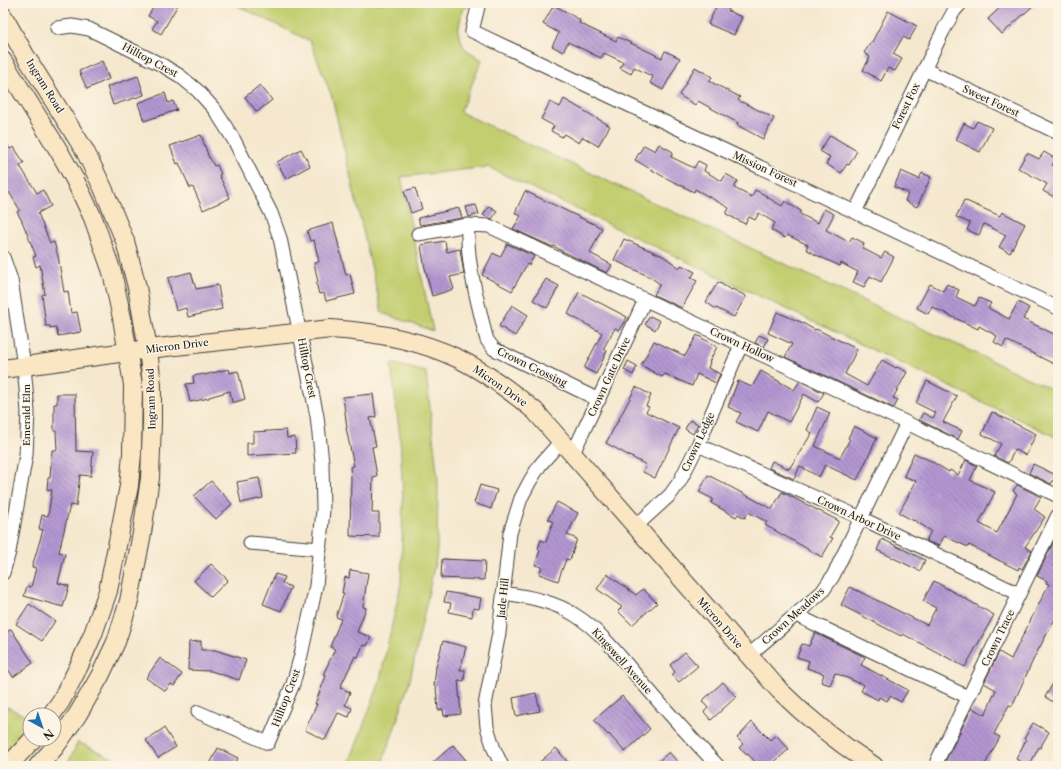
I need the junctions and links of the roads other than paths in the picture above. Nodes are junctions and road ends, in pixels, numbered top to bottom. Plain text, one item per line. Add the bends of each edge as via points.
1 (479, 3) edge
2 (961, 3) edge
3 (3, 16) edge
4 (57, 28) dead end
5 (3, 61) edge
6 (924, 69) junction
7 (1058, 133) edge
8 (855, 212) junction
9 (468, 225) junction
10 (418, 234) dead end
11 (3, 256) edge
12 (645, 300) junction
13 (1058, 308) edge
14 (300, 332) junction
15 (742, 345) junction
16 (148, 349) junction
17 (128, 352) junction
18 (24, 366) junction
19 (3, 368) edge
20 (599, 400) junction
21 (907, 423) junction
22 (698, 445) junction
23 (567, 447) junction
24 (1058, 496) edge
25 (1058, 514) edge
26 (861, 518) junction
27 (636, 526) junction
28 (250, 543) dead end
29 (320, 549) junction
30 (3, 573) edge
31 (503, 593) junction
32 (1019, 594) junction
33 (796, 615) junction
34 (748, 656) junction
35 (79, 666) junction
36 (100, 676) junction
37 (968, 697) junction
38 (57, 707) edge
39 (198, 712) dead end
40 (26, 747) edge
41 (937, 761) dead end
42 (8, 766) edge
43 (38, 766) edge
44 (502, 766) edge
45 (718, 766) edge
46 (874, 766) edge

1 - 8 street, Mission Forest via 472,31
2 - 6 street, Forest Fox via 954,11
3 - 16 street, Ingram Road via 85,151 104,188 125,241 137,287
4 - 14 street, Hilltop Crest via 72,26 89,29 162,65 198,91 215,110 234,140 271,213 280,238
5 - 17 street, Ingram Road via 59,151 93,218 112,272
6 - 7 street, Sweet Forest
6 - 8 street, Forest Fox
8 - 13 street, Mission Forest
9 - 10 street, Crown Hollow
9 - 12 street, Crown Hollow via 488,226
9 - 20 street, Crown Crossing via 467,243 471,268 487,340 494,349
11 - 18 street, Emerald Elm via 11,280
12 - 15 street, Crown Hollow
12 - 20 street, Crown Gate Drive
14 - 16 street, Micron Drive
14 - 23 street, Micron Drive via 354,330 418,343 459,359 510,390 535,411
14 - 29 street, Hilltop Crest via 322,462 323,510
15 - 21 street, Crown Hollow
15 - 22 street, Crown Ledge
16 - 17 street, Micron Drive
16 - 36 street, Ingram Road via 152,385 152,423 150,478 142,533 128,601 116,642
17 - 18 street, Micron Drive
17 - 35 street, Ingram Road via 133,385 129,486 108,591
18 - 19 street, Micron Drive
18 - 30 street, Emerald Elm via 28,412 26,455
20 - 23 street, Crown Gate Drive
21 - 24 street, Crown Hollow
21 - 26 street, Crown Meadows
22 - 26 street, Crown Arbor Drive
22 - 27 street, Crown Ledge via 670,495
23 - 27 street, Micron Drive
23 - 31 street, Jade Hill via 540,465 521,498 510,533
25 - 32 street, Crown Trace
26 - 32 street, Crown Arbor Drive
26 - 33 street, Crown Meadows via 833,576 822,592
27 - 34 street, Micron Drive
28 - 29 street
29 - 39 street, Hilltop Crest via 316,586 301,655 290,691 268,743
31 - 44 street, Jade Hill via 499,633 485,705 487,727
31 - 45 street, Kingswell Avenue via 548,602 587,623 609,644
32 - 37 street, Crown Trace
33 - 34 street, Crown Meadows
33 - 37 street
34 - 46 street, Micron Drive via 801,713
35 - 36 street
35 - 38 street, Ingram Road
36 - 43 street, Ingram Road via 78,714
37 - 41 street, Crown Trace
40 - 42 street

